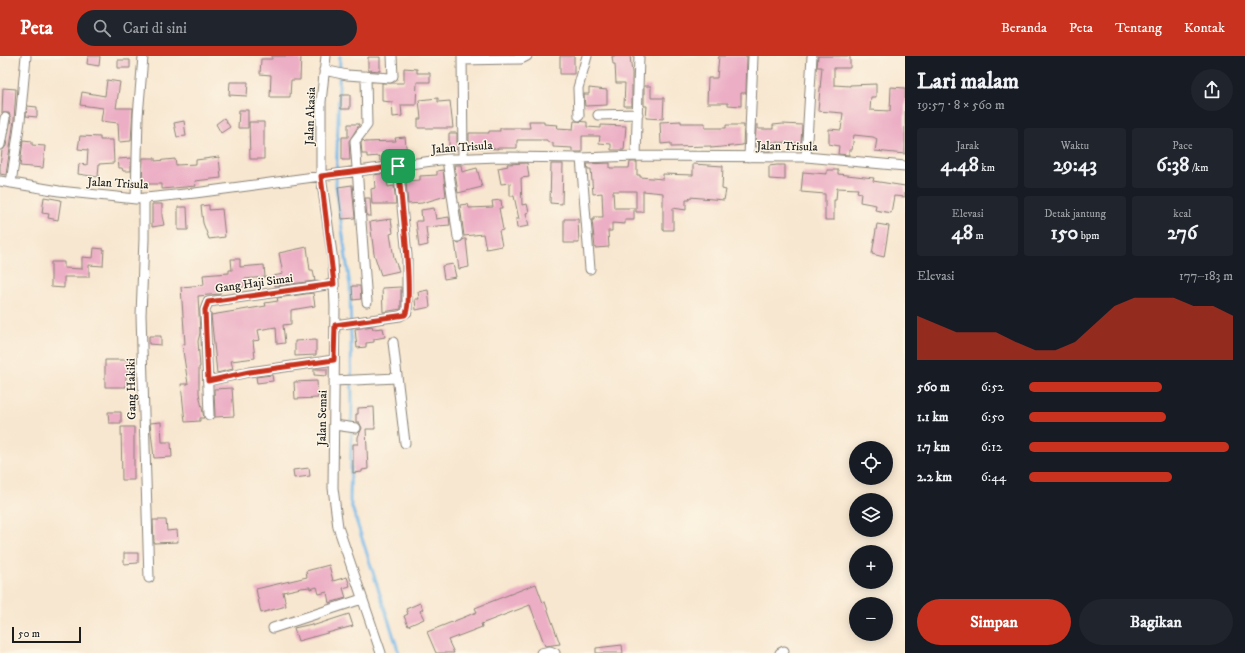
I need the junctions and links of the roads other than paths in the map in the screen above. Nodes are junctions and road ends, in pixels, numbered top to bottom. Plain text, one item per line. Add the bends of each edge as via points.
1 (26, 56) edge
2 (326, 56) edge
3 (392, 56) edge
4 (527, 56) edge
5 (587, 56) edge
6 (639, 56) edge
7 (753, 56) edge
8 (812, 56) edge
9 (143, 57) dead end
10 (462, 58) edge
11 (325, 70) junction
12 (366, 76) junction
13 (638, 114) junction
14 (598, 115) dead end
15 (578, 116) dead end
16 (5, 118) dead end
17 (0, 145) edge
18 (636, 156) junction
19 (749, 157) junction
20 (806, 157) junction
21 (582, 158) junction
22 (462, 159) junction
23 (447, 160) junction
24 (398, 166) junction
25 (905, 166) edge
26 (357, 172) junction
27 (323, 176) junction
28 (0, 181) edge
29 (11, 183) junction
30 (140, 199) junction
31 (458, 237) dead end
32 (590, 269) dead end
33 (334, 284) junction
34 (367, 302) dead end
35 (338, 324) junction
36 (394, 342) dead end
37 (334, 360) junction
38 (397, 378) junction
39 (208, 381) junction
40 (334, 381) junction
41 (209, 415) dead end
42 (405, 443) dead end
43 (148, 578) dead end
44 (362, 600) junction
45 (273, 628) dead end
46 (381, 653) edge
47 (541, 653) edge
48 (555, 653) edge

1 - 29 street
2 - 11 street, Jalan Akasia
3 - 12 street via 393,76
4 - 10 street via 521,59
5 - 15 street via 578,88
6 - 13 street
7 - 19 street
8 - 20 street
9 - 30 street, Gang Hakiki via 138,116
10 - 22 street
11 - 12 street
11 - 27 street, Jalan Akasia via 321,102
12 - 26 street via 367,125 355,141
13 - 14 street
13 - 18 street
16 - 17 street
18 - 19 street, Jalan Trisula
18 - 21 street, Jalan Trisula
19 - 20 street, Jalan Trisula
20 - 25 street, Jalan Trisula
21 - 22 street, Jalan Trisula
21 - 32 street
22 - 23 street, Jalan Trisula
23 - 24 street, Jalan Trisula
23 - 31 street
24 - 26 street, Jalan Trisula
24 - 35 street via 407,256 407,312 400,316
26 - 27 street, Jalan Trisula
26 - 34 street
27 - 30 street, Jalan Trisula
27 - 33 street, Jalan Semai
28 - 29 street, Jalan Trisula
29 - 30 street, Jalan Trisula via 59,191
30 - 43 street, Gang Hakiki via 144,239 141,315
33 - 35 street, Jalan Semai
33 - 39 street, Gang Haji Simai via 208,302 205,310
35 - 37 street, Jalan Semai
36 - 38 street
37 - 39 street via 249,372
37 - 40 street, Jalan Semai
38 - 40 street
38 - 42 street
39 - 41 street, Gang Haji Simai
40 - 44 street, Jalan Semai via 344,426 333,488 335,512
44 - 45 street
44 - 46 street, Jalan Semai
47 - 48 street

